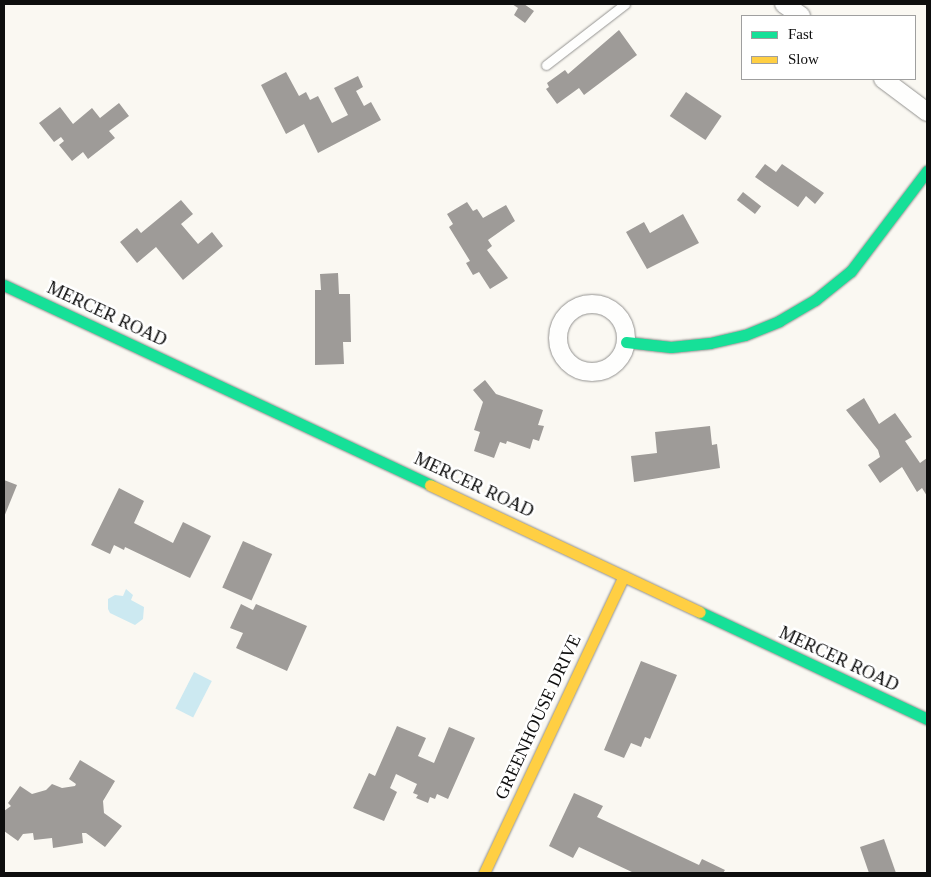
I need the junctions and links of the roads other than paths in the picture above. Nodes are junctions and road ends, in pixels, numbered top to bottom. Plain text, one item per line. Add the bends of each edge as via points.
1 (625, 4) edge
2 (784, 4) edge
3 (800, 15) edge
4 (546, 65) dead end
5 (884, 80) edge
6 (927, 112) edge
7 (927, 171) edge
8 (4, 285) edge
9 (626, 342) dead end
10 (624, 576) junction
11 (927, 719) edge
12 (484, 873) edge

1 - 4 lane
2 - 3 street
5 - 6 street
7 - 9 main road via 850,271 815,300 779,321 745,335 710,343 671,347
8 - 10 main road, MERCER ROAD
10 - 11 main road, MERCER ROAD
10 - 12 main road, GREENHOUSE DRIVE

